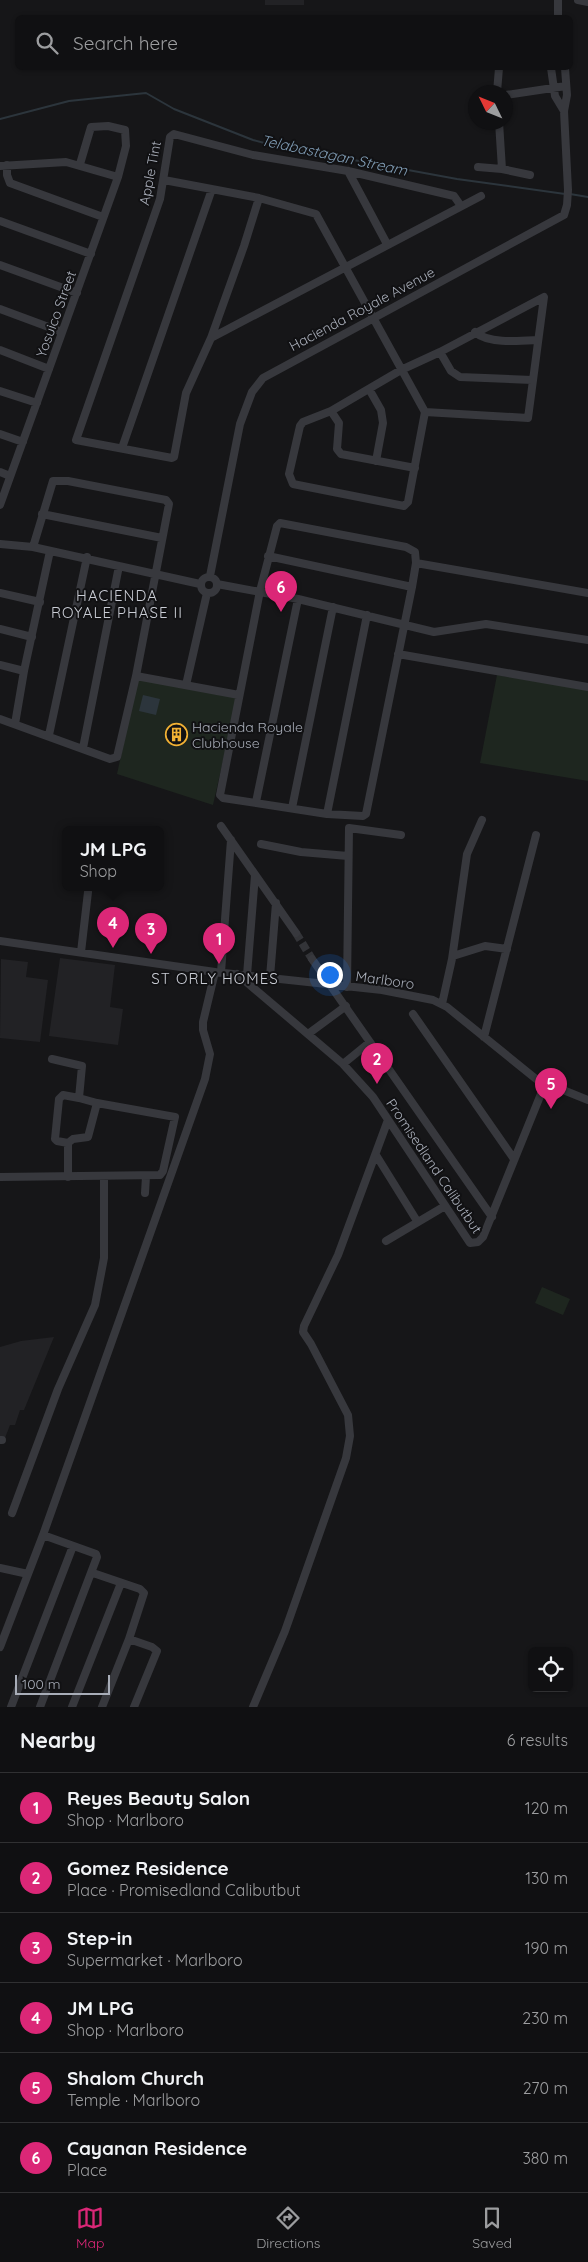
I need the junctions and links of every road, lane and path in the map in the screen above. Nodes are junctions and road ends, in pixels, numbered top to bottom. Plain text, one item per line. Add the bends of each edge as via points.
1 (558, 0) edge
2 (578, 0) edge
3 (588, 2) edge
4 (558, 15) edge
5 (498, 70) edge
6 (551, 70) edge
7 (564, 70) edge
8 (497, 85) edge
9 (566, 86) junction
10 (554, 87) junction
11 (513, 94) edge
12 (564, 111) junction
13 (500, 130) edge
14 (80, 164) junction
15 (4, 166) edge
16 (478, 167) dead end
17 (502, 169) junction
18 (348, 171) junction
19 (530, 175) dead end
20 (118, 177) junction
21 (164, 180) junction
22 (212, 189) junction
23 (481, 196) dead end
24 (259, 198) junction
25 (461, 206) junction
26 (103, 217) junction
27 (0, 221) edge
28 (387, 244) junction
29 (91, 254) junction
30 (0, 265) edge
31 (346, 265) junction
32 (77, 293) junction
33 (0, 309) edge
34 (218, 317) junction
35 (374, 317) junction
36 (233, 327) junction
37 (62, 332) junction
38 (475, 332) junction
39 (211, 338) junction
40 (537, 340) junction
41 (0, 350) edge
42 (440, 352) junction
43 (49, 369) junction
44 (402, 370) junction
45 (532, 380) junction
46 (369, 389) junction
47 (0, 391) edge
48 (37, 403) junction
49 (331, 411) junction
50 (425, 412) junction
51 (0, 434) edge
52 (23, 442) junction
53 (122, 448) junction
54 (376, 461) junction
55 (415, 468) junction
56 (0, 472) edge
57 (10, 476) junction
58 (0, 506) edge
59 (42, 514) junction
60 (162, 538) junction
61 (0, 544) edge
62 (33, 547) junction
63 (50, 551) junction
64 (268, 556) junction
65 (87, 557) junction
66 (416, 563) junction
67 (119, 566) junction
68 (156, 573) junction
69 (210, 576) junction
70 (200, 584) junction
71 (217, 584) junction
72 (412, 587) junction
73 (260, 591) junction
74 (0, 593) edge
75 (207, 593) junction
76 (588, 593) edge
77 (298, 599) junction
78 (40, 602) junction
79 (333, 607) junction
80 (367, 615) junction
81 (404, 626) junction
82 (0, 629) edge
83 (32, 637) junction
84 (588, 640) edge
85 (398, 654) junction
86 (0, 665) edge
87 (24, 671) junction
88 (136, 676) junction
89 (186, 685) junction
90 (588, 686) edge
91 (239, 695) junction
92 (0, 719) edge
93 (15, 724) junction
94 (49, 735) junction
95 (84, 748) junction
96 (256, 802) junction
97 (292, 808) junction
98 (327, 814) junction
99 (482, 820) dead end
100 (221, 826) dead end
101 (401, 835) dead end
102 (536, 835) dead end
103 (231, 840) junction
104 (261, 844) dead end
105 (348, 856) junction
106 (255, 875) junction
107 (88, 892) dead end
108 (276, 903) junction
109 (296, 933) tunnel mouth
110 (0, 941) edge
111 (507, 949) junction
112 (81, 952) junction
113 (453, 956) junction
114 (312, 959) tunnel mouth
115 (218, 972) junction
116 (237, 974) junction
117 (247, 975) junction
118 (270, 977) junction
119 (329, 985) junction
120 (347, 987) junction
121 (442, 1004) junction
122 (346, 1006) junction
123 (412, 1014) dead end
124 (308, 1034) junction
125 (484, 1037) junction
126 (370, 1042) junction
127 (52, 1059) dead end
128 (343, 1064) junction
129 (545, 1084) junction
130 (79, 1098) junction
131 (588, 1100) edge
132 (98, 1103) junction
133 (388, 1120) junction
134 (68, 1143) junction
135 (376, 1156) junction
136 (514, 1159) junction
137 (146, 1176) junction
138 (0, 1177) edge
139 (68, 1177) junction
140 (104, 1177) junction
141 (145, 1193) dead end
142 (445, 1206) junction
143 (492, 1217) junction
144 (417, 1221) junction
145 (386, 1241) dead end
146 (12, 1514) dead end
147 (43, 1535) junction
148 (73, 1546) junction
149 (0, 1568) edge
150 (93, 1573) junction
151 (28, 1574) junction
152 (121, 1583) junction
153 (129, 1639) junction
154 (0, 1647) edge
155 (11, 1707) edge
156 (40, 1707) edge
157 (72, 1707) edge
158 (102, 1707) edge
159 (134, 1707) edge
160 (253, 1707) edge

1 - 4 street
2 - 3 street
5 - 8 street
6 - 10 street, Hacienda Royale Avenue
7 - 9 street, Hacienda Royale Avenue
9 - 10 street
9 - 12 street, Hacienda Royale Avenue
10 - 11 street
10 - 12 street, Hacienda Royale Avenue via 555,96
12 - 35 street, Hacienda Royale Avenue via 568,190 564,215
13 - 17 street
14 - 15 street
14 - 20 street
14 - 20 street, Yosuico Street via 91,127 125,130 126,146
15 - 26 street via 10,183
16 - 17 street
17 - 19 street
18 - 21 street, Apple Tint via 263,157 174,134 169,143
18 - 25 street, Apple Tint via 454,196
18 - 28 street
20 - 26 street, Yosuico Street
21 - 22 street
21 - 53 street, Apple Tint via 142,253 75,438
22 - 24 street
22 - 53 street
23 - 25 street
24 - 31 street via 316,214
24 - 34 street
25 - 28 street
26 - 29 street, Yosuico Street
27 - 29 street
28 - 31 street
29 - 32 street, Yosuico Street
30 - 32 street
31 - 35 street
31 - 36 street
32 - 37 street, Yosuico Street
33 - 37 street
34 - 36 street
34 - 39 street
35 - 44 street
35 - 69 street, Hacienda Royale Avenue via 273,371 252,392 240,424
36 - 39 street
37 - 43 street, Yosuico Street
38 - 40 street via 492,339
38 - 40 street via 543,296
38 - 42 street
39 - 53 street via 186,393 174,457
40 - 45 street
41 - 43 street
42 - 44 street
42 - 45 street via 451,372 460,377
43 - 48 street, Yosuico Street
44 - 46 street
44 - 50 street
45 - 50 street via 526,420
46 - 49 street
46 - 54 street via 381,410 383,423
47 - 48 street
48 - 52 street, Yosuico Street
49 - 54 street via 339,423 338,452
49 - 55 street via 300,426 289,474 293,484 400,506 408,502
50 - 55 street
51 - 52 street
52 - 57 street, Yosuico Street
54 - 55 street
56 - 57 street
57 - 58 street, Yosuico Street
59 - 60 street
59 - 60 street via 53,481 166,500 169,504
59 - 62 street
60 - 68 street
61 - 62 street
62 - 63 street
63 - 65 street
63 - 78 street
64 - 66 street via 277,526 285,523 406,547 415,552
64 - 72 street
64 - 73 street
65 - 67 street
65 - 94 street
66 - 72 street
66 - 76 street
67 - 68 street
67 - 95 street
68 - 70 street
68 - 88 street
69 - 70 street via 203,578
69 - 71 street
70 - 75 street
71 - 73 street
71 - 75 street via 214,591
72 - 81 street
73 - 77 street
73 - 91 street
74 - 78 street
75 - 89 street
77 - 79 street
77 - 96 street
78 - 83 street
79 - 80 street
79 - 97 street
80 - 81 street
80 - 98 street
81 - 84 street via 434,632 486,624
81 - 85 street
82 - 83 street
83 - 87 street
85 - 90 street
85 - 98 street via 366,814 360,817
86 - 87 street
87 - 93 street
88 - 89 street
88 - 95 street via 117,757 110,759
89 - 91 street
91 - 96 street via 220,795
92 - 93 street
93 - 94 street
94 - 95 street
96 - 97 street
97 - 98 street
99 - 113 street via 467,854
100 - 103 street
101 - 105 street via 349,828
102 - 111 street
103 - 106 street
103 - 115 street
104 - 105 street
105 - 120 street
106 - 108 street
106 - 117 street
107 - 112 street
108 - 109 street
108 - 118 street
110 - 112 street, Marlboro
111 - 113 street via 485,946
111 - 125 street
112 - 115 street, Marlboro
113 - 121 street
114 - 119 street
115 - 116 street, Marlboro
115 - 147 street via 203,1030 210,1054 205,1079
116 - 117 street, Marlboro
116 - 124 street, Promisedland Calibutbut
117 - 118 street, Marlboro
118 - 119 street, Marlboro
119 - 120 street, Marlboro
119 - 122 street
120 - 121 street, Marlboro via 382,990
121 - 125 street, Marlboro
122 - 124 street
122 - 126 street
123 - 136 street
124 - 128 street, Promisedland Calibutbut
125 - 129 street, Marlboro
126 - 128 street
126 - 143 street
127 - 130 street via 83,1068
128 - 133 street, Promisedland Calibutbut
129 - 131 street, Marlboro
129 - 136 street, Promisedland Calibutbut
130 - 132 street
130 - 134 street via 63,1095 59,1099 55,1139
132 - 134 street via 88,1137
132 - 137 street via 176,1119 163,1171 156,1177
133 - 135 street
133 - 142 street, Promisedland Calibutbut
134 - 139 street
135 - 144 street
135 - 160 street via 344,1240 312,1305 303,1332 348,1416 350,1436 346,1458 286,1632
136 - 143 street, Promisedland Calibutbut
137 - 140 street
137 - 141 street
138 - 139 street
139 - 140 street
140 - 146 street via 104,1258 96,1300 58,1389
142 - 143 street, Promisedland Calibutbut via 470,1244 483,1237
142 - 144 street
144 - 145 street
147 - 148 street
147 - 151 street
148 - 150 street via 97,1555
148 - 155 street
149 - 151 street
150 - 152 street
150 - 156 street
151 - 154 street
152 - 153 street via 144,1592
152 - 157 street
153 - 158 street
153 - 159 street via 156,1651

